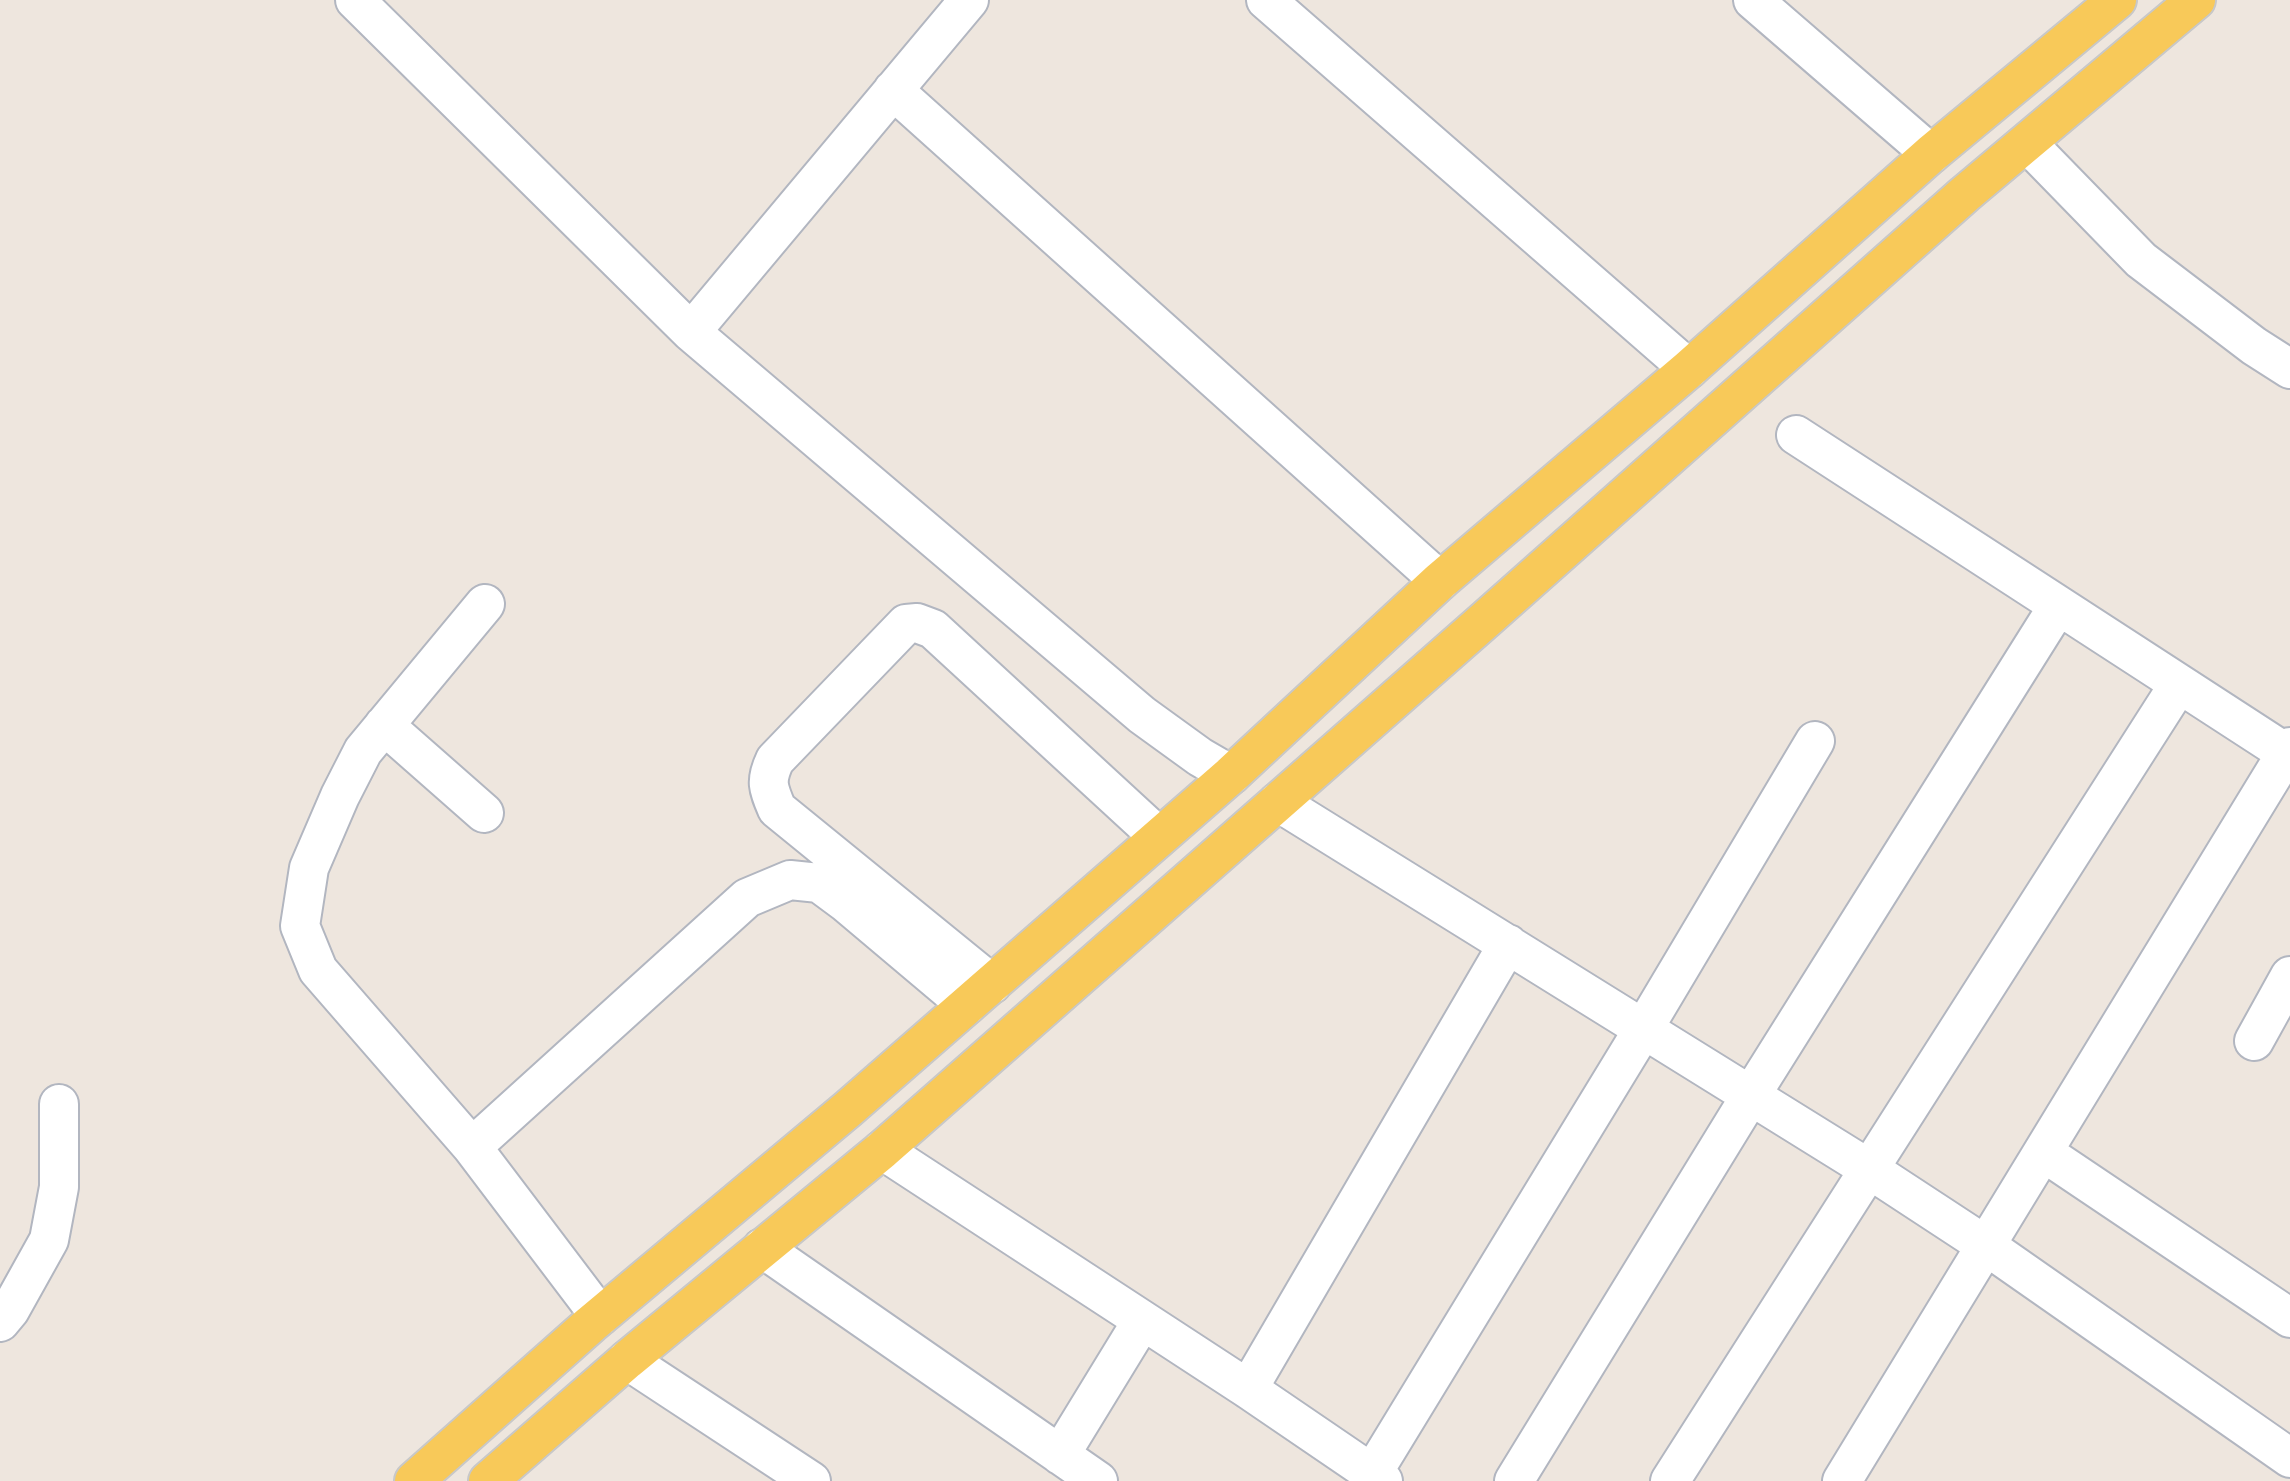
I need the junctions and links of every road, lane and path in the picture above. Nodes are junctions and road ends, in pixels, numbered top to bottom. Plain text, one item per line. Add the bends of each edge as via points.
1 (355, 0) edge
2 (969, 0) edge
3 (1266, 0) edge
4 (1753, 0) edge
5 (2117, 0) edge
6 (2196, 0) edge
7 (893, 90) junction
8 (2027, 143) junction
9 (1931, 154) junction
10 (691, 332) junction
11 (1689, 369) junction
12 (2290, 369) edge
13 (1796, 435) dead end
14 (1440, 581) junction
15 (485, 604) dead end
16 (2058, 606) junction
17 (2179, 684) junction
18 (384, 725) junction
19 (1815, 741) dead end
20 (2288, 750) edge
21 (1231, 775) junction
22 (1279, 802) junction
23 (484, 813) dead end
24 (1159, 837) junction
25 (1092, 897) junction
26 (1122, 939) junction
27 (1508, 944) junction
28 (2290, 976) edge
29 (980, 994) junction
30 (1644, 1028) junction
31 (2253, 1041) dead end
32 (1751, 1096) junction
33 (59, 1104) dead end
34 (472, 1147) junction
35 (882, 1150) junction
36 (2043, 1152) junction
37 (1869, 1169) junction
38 (1985, 1245) junction
39 (762, 1248) junction
40 (600, 1316) junction
41 (2290, 1318) edge
42 (1142, 1321) junction
43 (0, 1322) edge
44 (627, 1360) junction
45 (1248, 1389) junction
46 (1060, 1455) junction
47 (2290, 1458) edge
48 (1377, 1478) edge
49 (490, 1480) edge
50 (414, 1481) edge
51 (811, 1481) edge
52 (1098, 1481) edge
53 (1514, 1481) edge
54 (1670, 1481) edge
55 (1842, 1481) edge

1 - 10 street
2 - 7 street
3 - 11 street
4 - 9 street
5 - 9 main road
6 - 8 main road
7 - 10 street
7 - 14 street
8 - 12 street via 2141,260
8 - 22 main road
9 - 11 main road
10 - 21 street via 1142,715
11 - 14 main road
13 - 16 street
14 - 21 main road
15 - 18 street
16 - 17 street
16 - 32 street
17 - 20 street
17 - 37 street
18 - 23 street
18 - 34 street via 363,751 314,856 300,926 318,970
19 - 30 street
20 - 36 street
21 - 24 main road
22 - 26 main road
22 - 27 street
24 - 25 main road
24 - 29 street via 933,629 906,624 775,760 768,775 769,791 777,808
25 - 26 main road
25 - 29 main road
26 - 35 main road
27 - 30 street
27 - 45 street
28 - 31 street
29 - 34 street via 820,883 790,880 747,898
29 - 40 main road
30 - 32 street
30 - 48 street
32 - 37 street
32 - 53 street
33 - 43 street via 59,1187 49,1240
34 - 40 street
35 - 39 main road
35 - 42 street
36 - 38 street
36 - 41 street
37 - 38 street
37 - 54 street
38 - 47 street
38 - 55 street
39 - 44 main road
39 - 46 street
40 - 50 main road
42 - 45 street
42 - 46 street
44 - 49 main road
44 - 51 street
45 - 48 street
46 - 52 street

